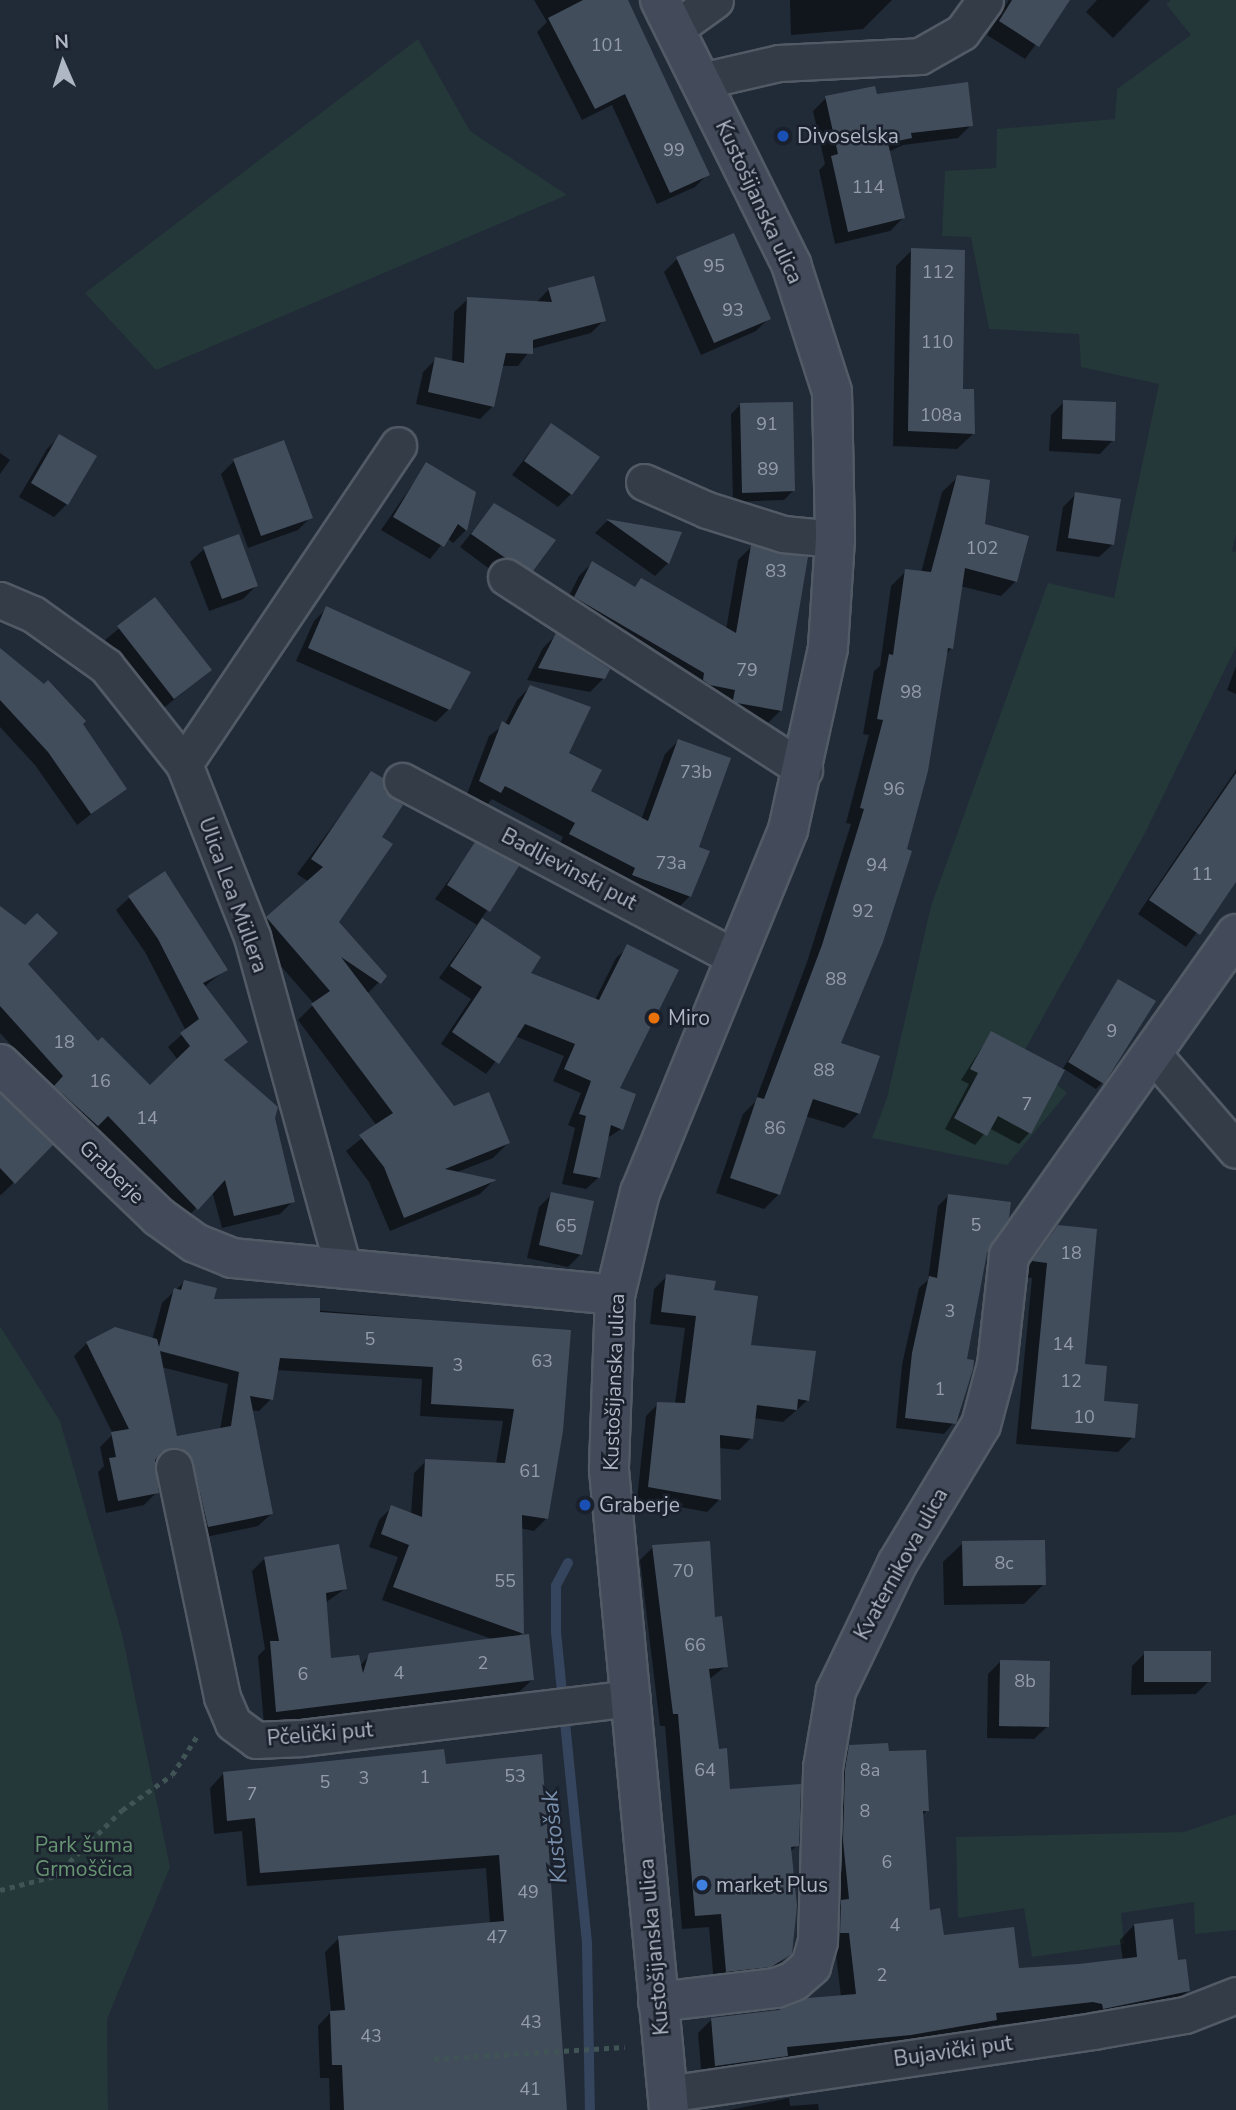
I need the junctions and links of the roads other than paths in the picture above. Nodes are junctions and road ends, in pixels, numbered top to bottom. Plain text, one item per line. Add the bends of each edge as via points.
1 (715, 0) edge
2 (985, 0) edge
3 (668, 14) edge
4 (701, 81) junction
5 (398, 445) dead end
6 (644, 482) dead end
7 (835, 539) junction
8 (506, 577) dead end
9 (0, 600) edge
10 (184, 764) junction
11 (804, 770) junction
12 (402, 781) dead end
13 (1236, 934) edge
14 (735, 957) junction
15 (1152, 1053) junction
16 (0, 1064) edge
17 (1236, 1150) edge
18 (344, 1270) junction
19 (615, 1295) junction
20 (174, 1467) dead end
21 (632, 1699) junction
22 (1236, 1995) edge
23 (658, 2002) junction
24 (668, 2102) edge

1 - 3 street
2 - 4 street via 962,32 920,56 779,63
3 - 4 street, Kustošijanska ulica
4 - 7 street, Kustošijanska ulica via 791,264 832,392
5 - 10 street
6 - 7 street via 707,510 783,534
7 - 11 street, Kustošijanska ulica via 828,648
8 - 11 street
9 - 10 street, Ulica Lea Müllera via 33,614 106,666
10 - 18 street, Ulica Lea Müllera via 253,937
11 - 14 street, Kustošijanska ulica via 788,830
12 - 14 street, Badljevinski put
13 - 15 street, Kvaternikova ulica
14 - 19 street, Kustošijanska ulica via 640,1192
15 - 17 street
15 - 23 street, Kvaternikova ulica via 1009,1256 997,1365 981,1425 897,1564 836,1691 824,1768 818,1941 811,1966 794,1981 776,1988
16 - 18 street, Graberje via 159,1217 195,1242 232,1258
18 - 19 street, Graberje
19 - 21 street, Kustošijanska ulica via 610,1470
20 - 21 street, Pčelički put via 222,1697 233,1723 256,1740
21 - 23 street, Kustošijanska ulica
22 - 24 street, Bujavički put via 1185,2015
23 - 24 street, Kustošijanska ulica

